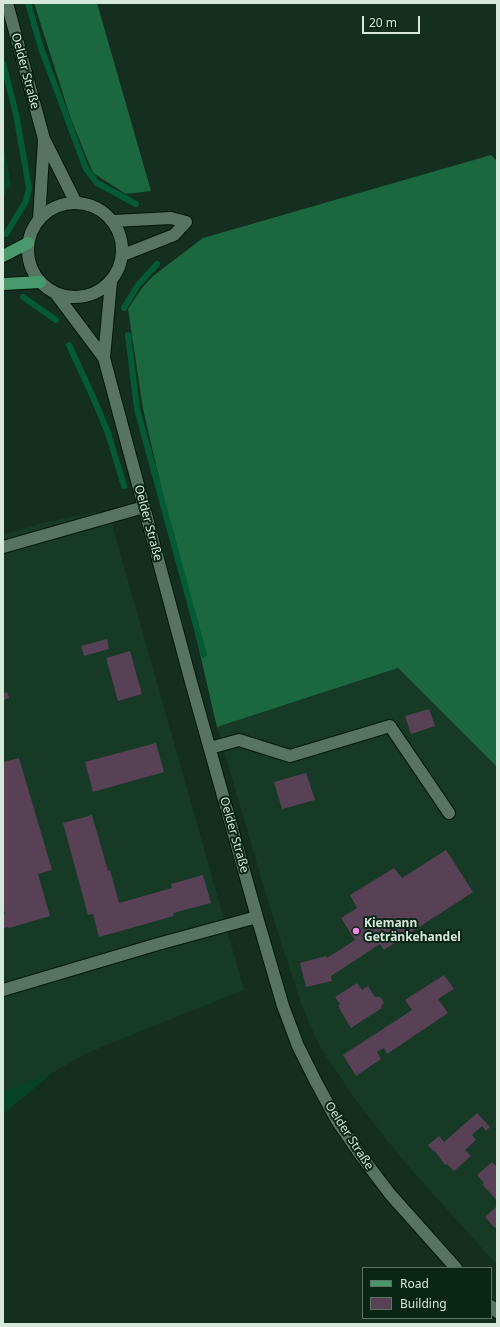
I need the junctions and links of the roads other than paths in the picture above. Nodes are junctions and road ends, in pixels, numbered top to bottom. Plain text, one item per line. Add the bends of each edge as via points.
1 (7, 3) edge
2 (44, 139) junction
3 (76, 203) junction
4 (39, 219) junction
5 (113, 221) junction
6 (28, 243) junction
7 (3, 256) edge
8 (123, 256) junction
9 (40, 282) junction
10 (111, 282) junction
11 (3, 284) edge
12 (56, 294) junction
13 (104, 358) junction
14 (144, 507) junction
15 (3, 547) edge
16 (210, 748) junction
17 (449, 813) dead end
18 (256, 917) junction
19 (3, 990) edge
20 (455, 1267) edge

1 - 2 street, Oelder Straße
2 - 3 street, Oelder Straße
2 - 4 street, Oelder Straße
3 - 4 street via 62,204
3 - 5 street via 90,205 103,211
4 - 6 street
5 - 8 street via 119,231
5 - 8 street via 171,218 186,222 174,235
6 - 7 main road
6 - 9 street via 28,257 32,270
8 - 10 street via 119,270
9 - 11 main road
9 - 12 street
10 - 12 street via 100,291 86,297 74,298
10 - 13 street, Oelder Straße
12 - 13 street, Oelder Straße
13 - 14 street, Oelder Straße
14 - 15 street
14 - 16 street, Oelder Straße
16 - 17 street via 239,740 290,756 390,726
16 - 18 street, Oelder Straße
18 - 19 street
18 - 20 street, Oelder Straße via 298,1046 336,1119 390,1194

